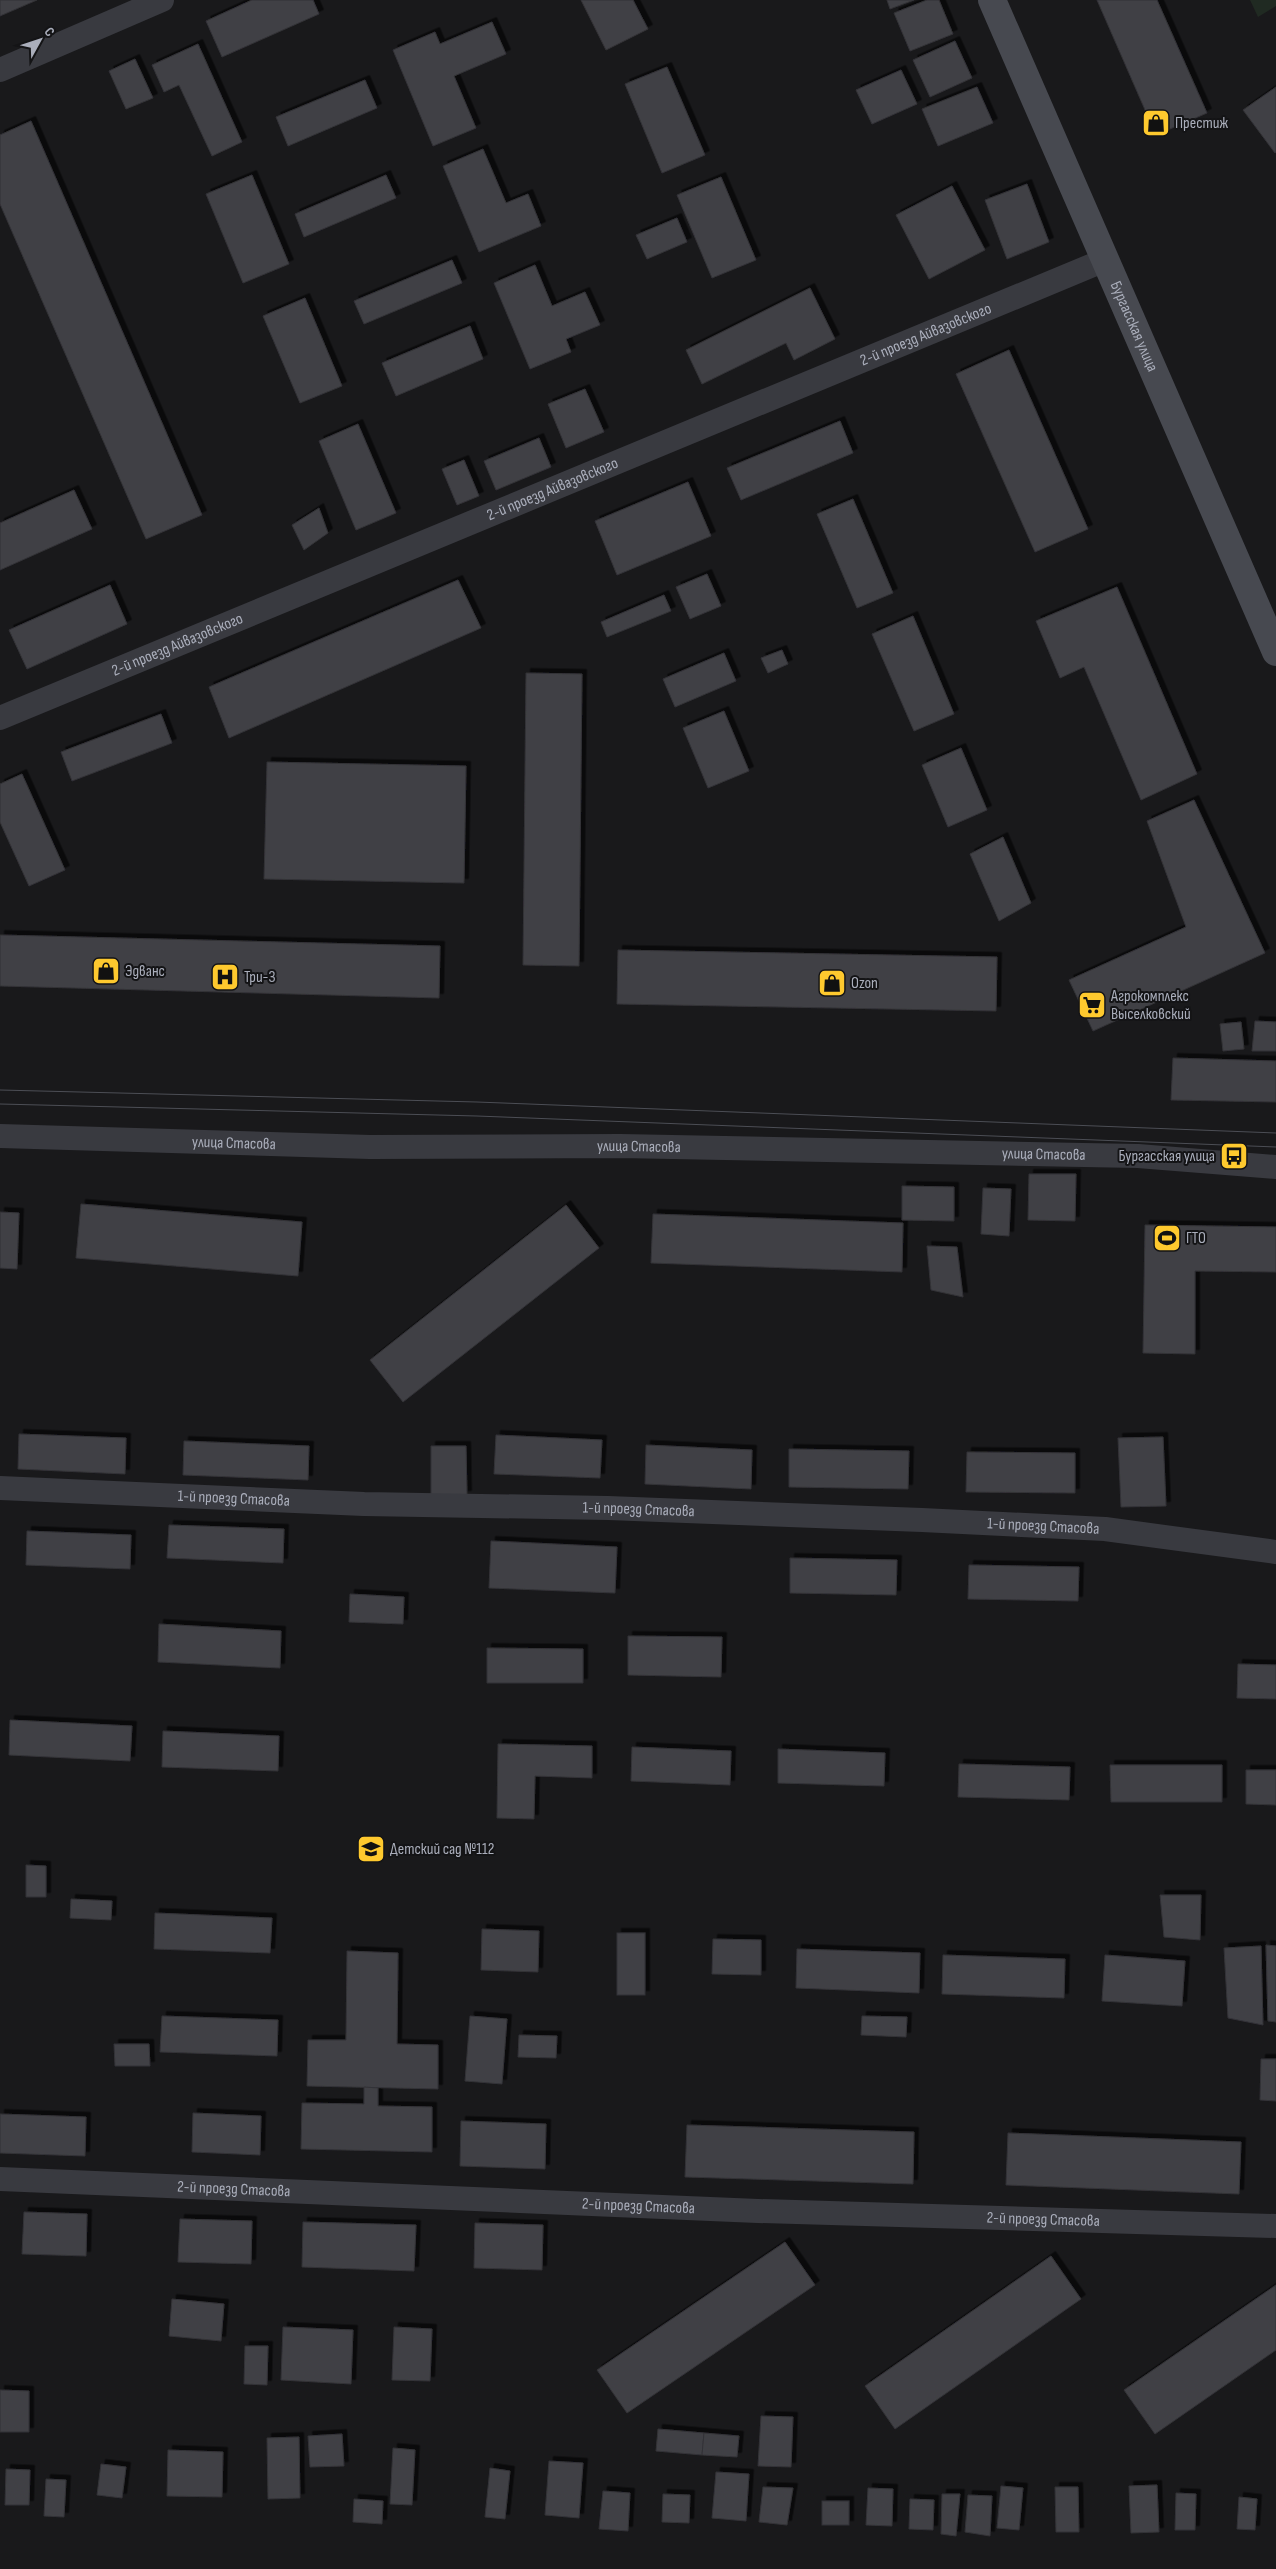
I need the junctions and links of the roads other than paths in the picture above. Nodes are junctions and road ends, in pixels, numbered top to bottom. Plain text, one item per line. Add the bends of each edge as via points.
1 (162, 0) edge
2 (992, 0) edge
3 (0, 70) edge
4 (1105, 260) junction
5 (1276, 652) edge
6 (0, 718) edge
7 (0, 1136) edge
8 (1276, 1167) edge
9 (0, 1488) edge
10 (1276, 1552) edge
11 (0, 2179) edge
12 (1276, 2226) edge

1 - 3 street
2 - 4 street, Бургасская улица
4 - 5 street, Бургасская улица
4 - 6 street, 2-й проезд Айвазовского
7 - 8 street, улица Стасова via 370,1147 620,1146 1138,1156
9 - 10 street, 1-й проезд Стасова via 364,1504 608,1508 1037,1525 1105,1529
11 - 12 street, 2-й проезд Стасова via 758,2211

